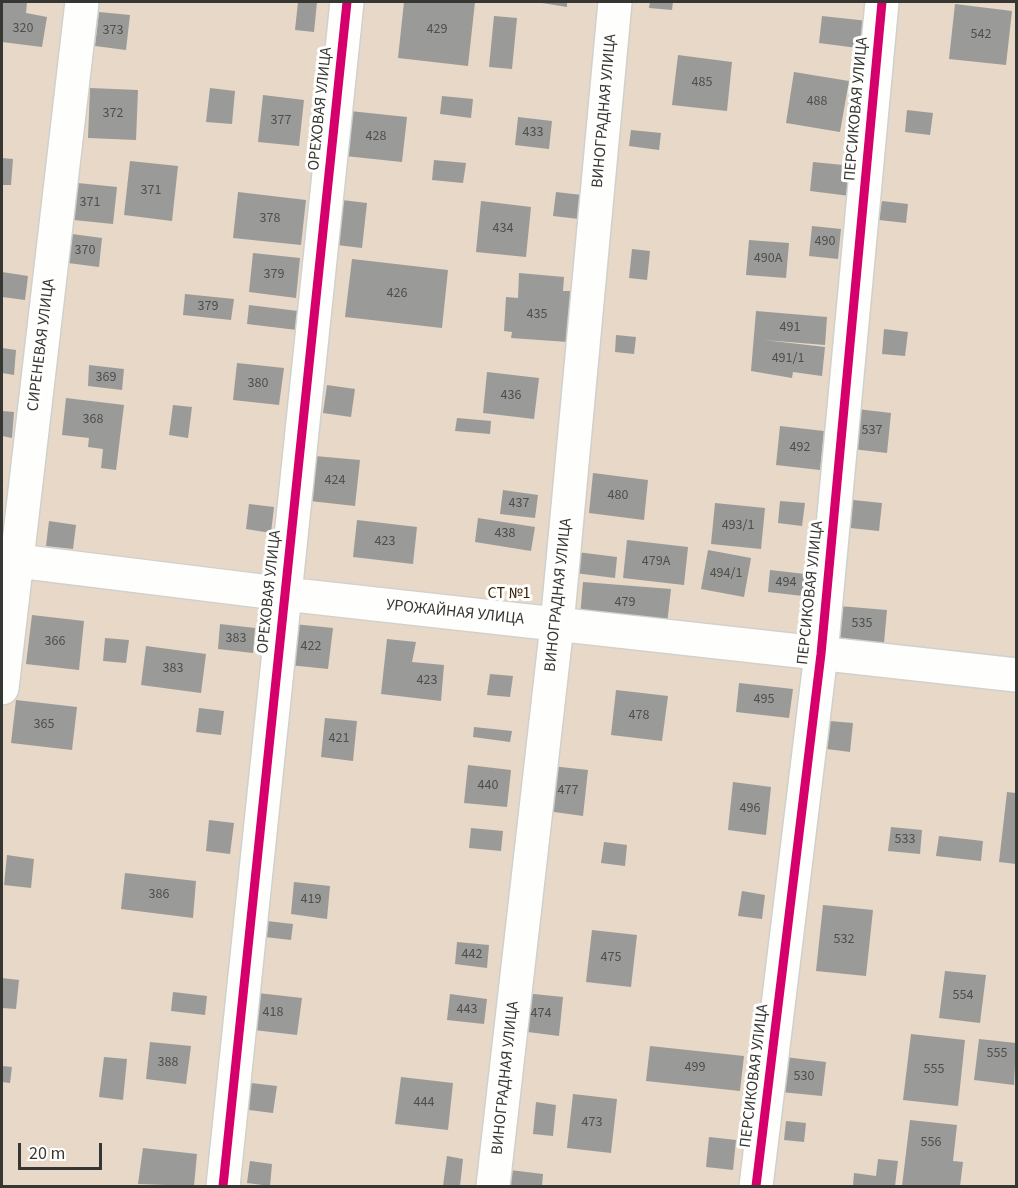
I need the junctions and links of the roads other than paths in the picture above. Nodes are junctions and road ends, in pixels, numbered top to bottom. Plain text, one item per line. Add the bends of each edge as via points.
1 (82, 2) edge
2 (347, 2) edge
3 (615, 2) edge
4 (882, 2) edge
5 (9, 560) edge
6 (285, 594) junction
7 (557, 625) junction
8 (820, 654) junction
9 (1017, 675) edge
10 (2, 688) edge
11 (224, 1186) edge
12 (493, 1186) edge
13 (756, 1186) edge

1 - 5 street, СИРЕНЕВАЯ УЛИЦА
2 - 6 street, ОРЕХОВАЯ УЛИЦА
3 - 7 street, ВИНОГРАДНАЯ УЛИЦА
4 - 8 street, ПЕРСИКОВАЯ УЛИЦА
5 - 6 street, УРОЖАЙНАЯ УЛИЦА
5 - 10 street, СИРЕНЕВАЯ УЛИЦА
6 - 7 street, УРОЖАЙНАЯ УЛИЦА
6 - 11 street, ОРЕХОВАЯ УЛИЦА
7 - 8 street, УРОЖАЙНАЯ УЛИЦА
7 - 12 street, ВИНОГРАДНАЯ УЛИЦА
8 - 9 street, УРОЖАЙНАЯ УЛИЦА
8 - 13 street, ПЕРСИКОВАЯ УЛИЦА

